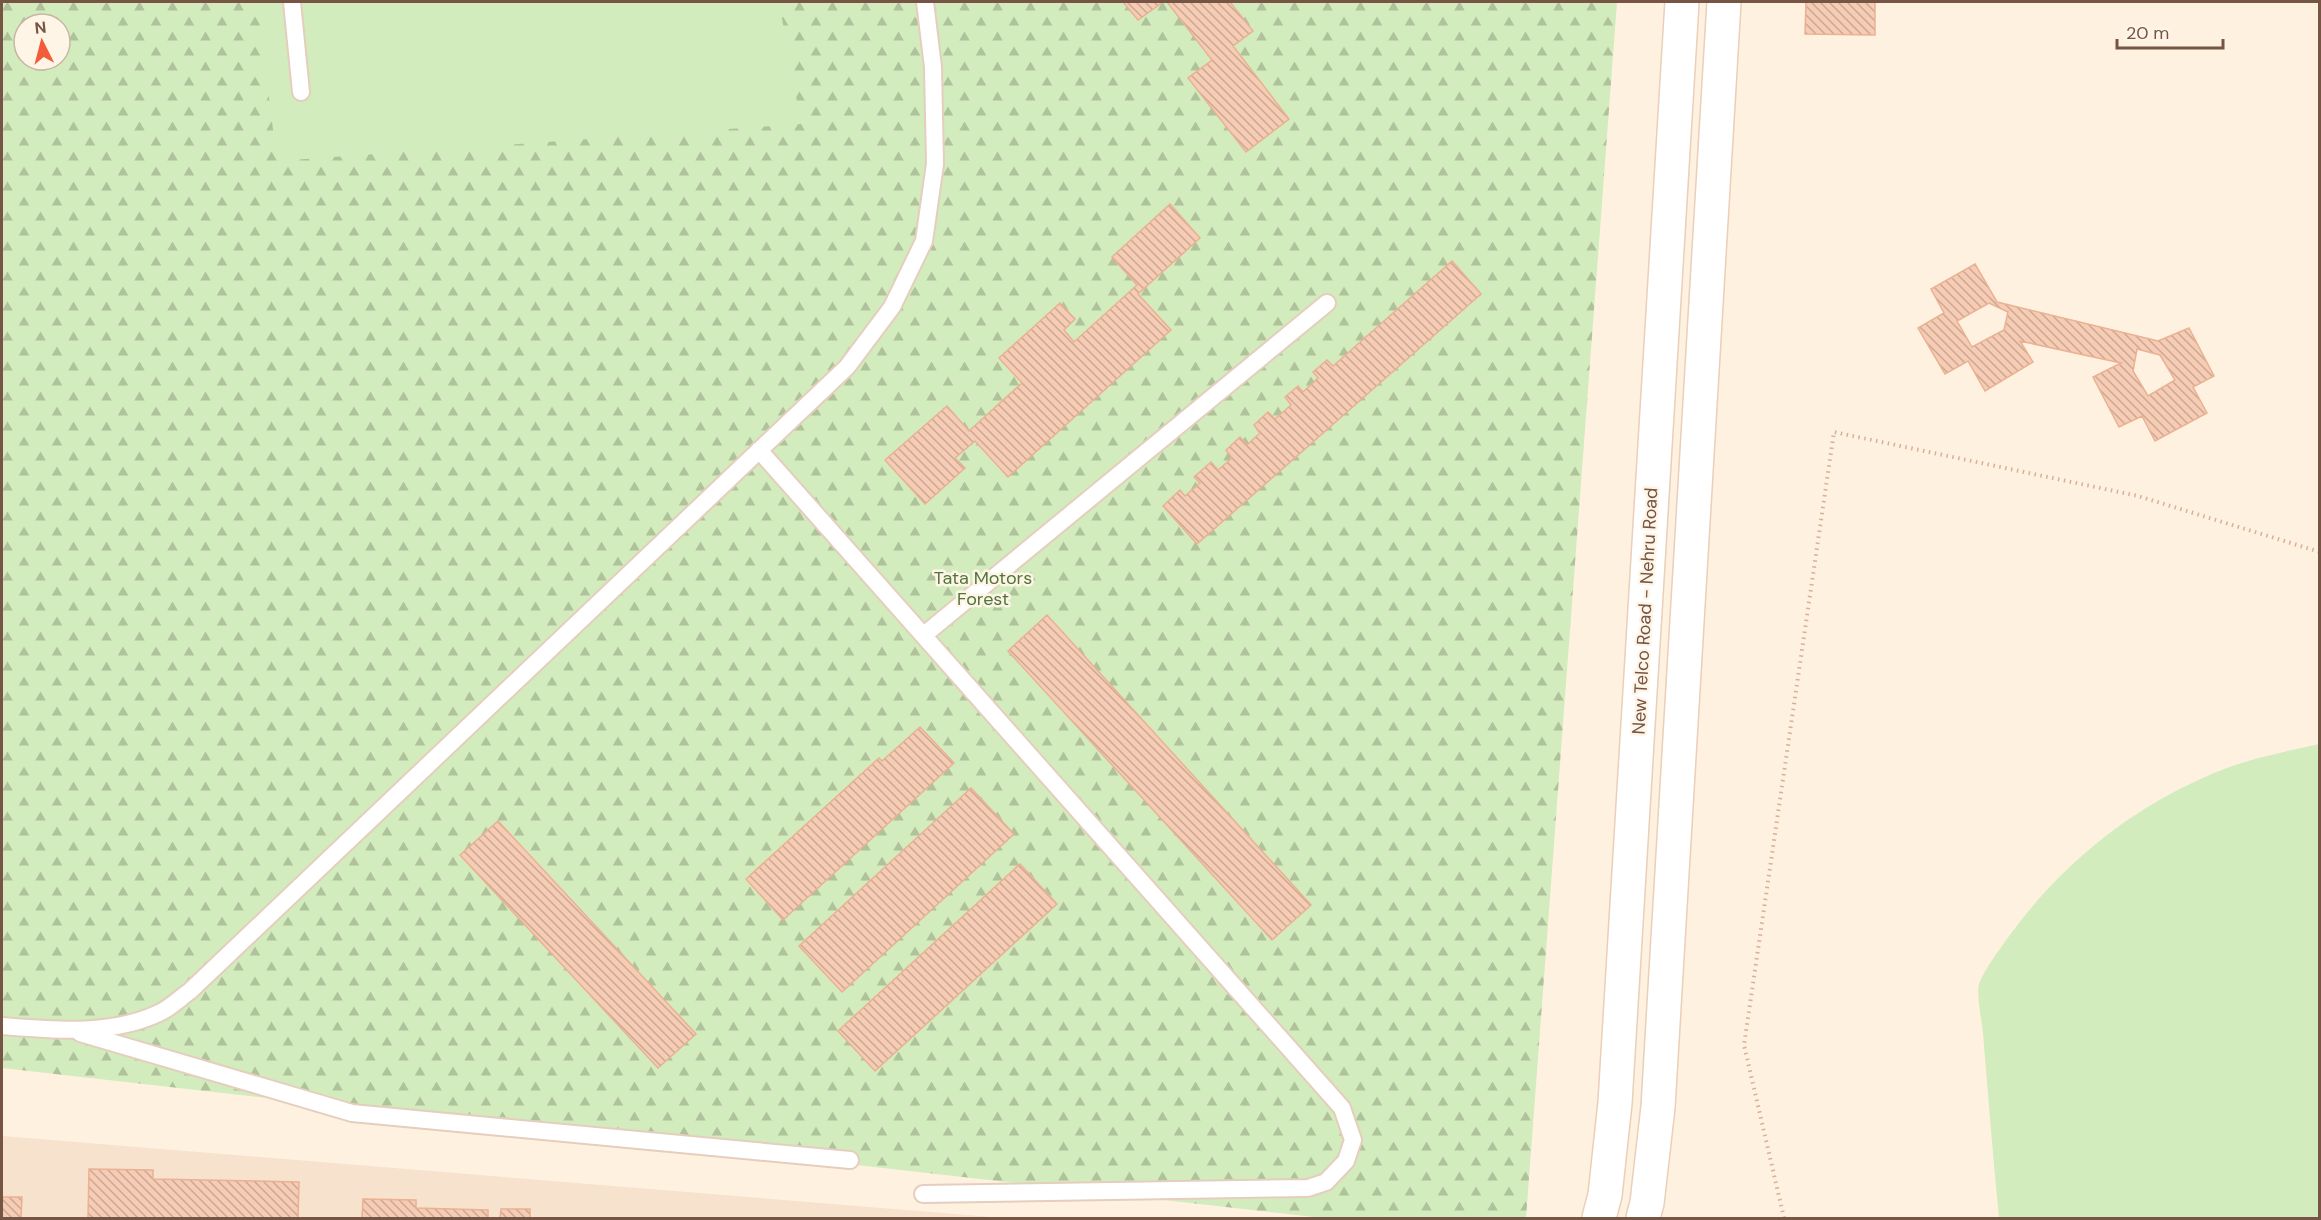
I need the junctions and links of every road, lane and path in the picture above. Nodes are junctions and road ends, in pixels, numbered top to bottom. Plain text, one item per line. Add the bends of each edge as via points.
1 (292, 2) edge
2 (925, 2) edge
3 (1682, 2) edge
4 (1724, 2) edge
5 (301, 92) dead end
6 (1327, 303) dead end
7 (759, 450) junction
8 (2319, 552) edge
9 (924, 635) junction
10 (2, 1026) edge
11 (74, 1031) junction
12 (850, 1160) dead end
13 (923, 1194) dead end
14 (1599, 1218) edge
15 (1643, 1218) edge
16 (1784, 1218) edge

1 - 5 lane
2 - 7 lane via 933,67 935,164 924,241 892,307 847,367
3 - 14 street, New Telco Road - Nehru Road via 1616,1103
4 - 15 street via 1658,1107
6 - 9 lane
7 - 9 lane
7 - 11 lane via 190,991 160,1013 121,1025
8 - 16 path via 2138,496 1834,432 1744,1046
9 - 13 lane via 1342,1108 1353,1140 1346,1161 1326,1182 1308,1188
10 - 11 lane
11 - 12 lane via 352,1113

